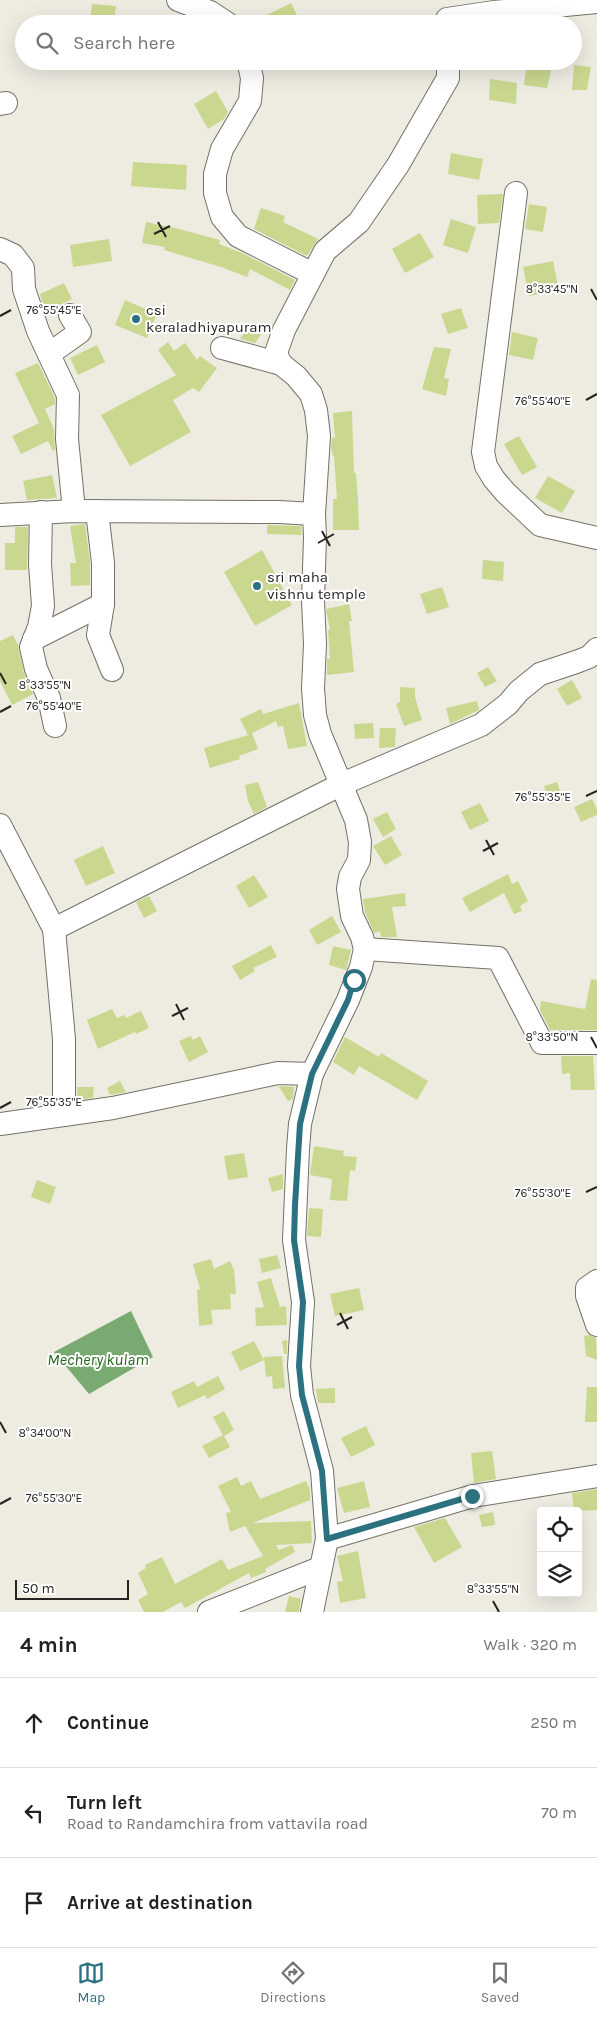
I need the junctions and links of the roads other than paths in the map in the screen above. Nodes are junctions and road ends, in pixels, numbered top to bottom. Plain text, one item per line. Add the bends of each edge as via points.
1 (178, 0) edge
2 (597, 2) edge
3 (445, 14) edge
4 (214, 15) edge
5 (250, 70) edge
6 (448, 70) edge
7 (516, 193) dead end
8 (0, 249) edge
9 (313, 274) junction
10 (70, 315) dead end
11 (222, 348) dead end
12 (49, 354) junction
13 (281, 364) junction
14 (74, 511) junction
15 (97, 511) junction
16 (41, 512) junction
17 (0, 514) edge
18 (314, 514) junction
19 (597, 538) edge
20 (103, 604) junction
21 (34, 639) junction
22 (597, 649) edge
23 (112, 670) dead end
24 (54, 726) dead end
25 (342, 784) junction
26 (0, 826) edge
27 (54, 929) junction
28 (364, 949) junction
29 (597, 1043) edge
30 (312, 1074) junction
31 (64, 1115) junction
32 (0, 1124) edge
33 (597, 1281) edge
34 (597, 1325) edge
35 (597, 1476) edge
36 (327, 1539) junction
37 (320, 1568) junction
38 (209, 1612) edge
39 (312, 1612) edge

1 - 4 street
2 - 3 street
5 - 9 street via 250,101 222,149 214,193 222,217 238,236
6 - 9 street via 448,78 368,211 360,222 325,251
7 - 19 street via 483,452 486,466 505,492 540,525
8 - 12 street via 13,256 23,268 24,289
9 - 13 street via 281,337 277,350
10 - 12 street via 80,332
11 - 13 street
12 - 14 street via 68,395 67,439
13 - 18 street via 311,394 316,410 319,436
14 - 15 street
14 - 16 street
15 - 18 street
15 - 20 street via 103,563
16 - 17 street
16 - 21 street via 43,606
18 - 25 street via 315,714 320,734
20 - 21 street
20 - 23 street via 98,635
21 - 24 street via 31,647 36,669 49,698
22 - 25 street via 589,657 540,674 481,725
25 - 27 street
25 - 28 street via 356,820 360,842 359,860 348,889 352,916
26 - 27 street
27 - 31 street via 64,1039
28 - 29 street via 498,958 542,1043
28 - 30 street via 361,967 348,1000
30 - 31 street via 278,1073 113,1108
30 - 36 street via 300,1124 294,1240 303,1302 299,1366 302,1395 322,1471
31 - 32 street
33 - 34 street via 587,1288
35 - 36 street via 472,1496
36 - 37 street
37 - 38 street
37 - 39 street

